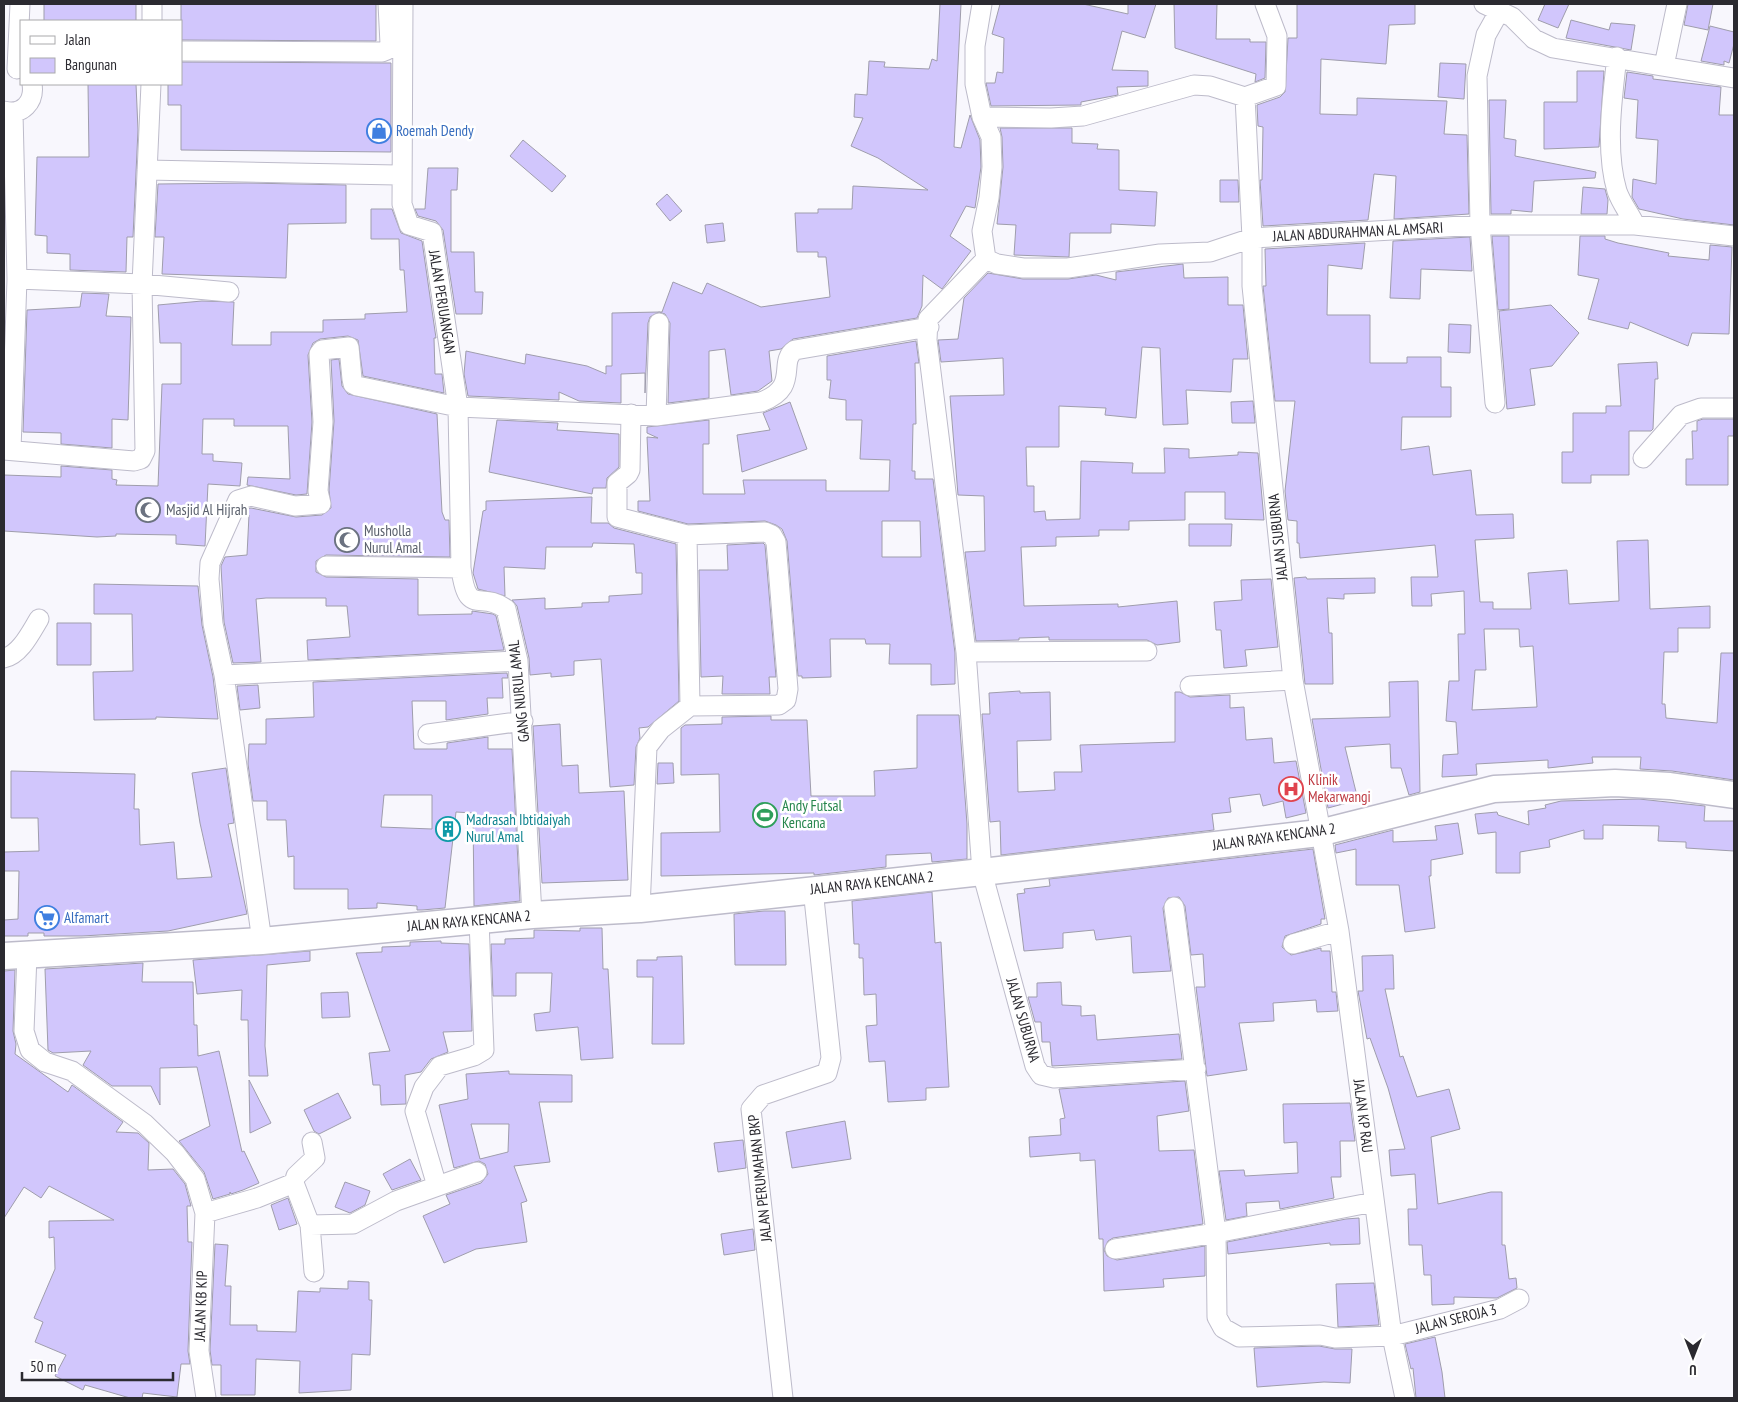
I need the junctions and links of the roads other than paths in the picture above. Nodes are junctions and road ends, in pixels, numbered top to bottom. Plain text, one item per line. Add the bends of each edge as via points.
1 (20, 4) edge
2 (152, 4) edge
3 (388, 4) edge
4 (403, 4) edge
5 (982, 4) edge
6 (1265, 4) edge
7 (1677, 4) edge
8 (1492, 7) edge
9 (152, 20) edge
10 (182, 51) edge
11 (1617, 57) junction
12 (1664, 66) junction
13 (14, 69) edge
14 (1734, 78) edge
15 (32, 85) edge
16 (151, 85) edge
17 (1245, 97) junction
18 (7, 112) edge
19 (982, 117) junction
20 (147, 170) junction
21 (397, 175) dead end
22 (1480, 225) junction
23 (1635, 225) junction
24 (1734, 236) edge
25 (1252, 238) junction
26 (986, 259) junction
27 (17, 279) junction
28 (142, 284) junction
29 (229, 292) dead end
30 (659, 323) dead end
31 (929, 327) junction
32 (1495, 403) dead end
33 (458, 407) junction
34 (1734, 408) edge
35 (630, 414) junction
36 (656, 416) junction
37 (7, 450) edge
38 (1643, 458) dead end
39 (687, 535) junction
40 (326, 566) dead end
41 (461, 568) junction
42 (39, 619) dead end
43 (1146, 651) dead end
44 (966, 652) junction
45 (4, 658) edge
46 (518, 661) junction
47 (224, 675) junction
48 (1293, 680) junction
49 (1190, 686) dead end
50 (690, 706) junction
51 (523, 721) junction
52 (428, 734) dead end
53 (1734, 796) edge
54 (1319, 833) junction
55 (982, 872) junction
56 (813, 889) junction
57 (1174, 907) dead end
58 (640, 909) junction
59 (532, 915) junction
60 (479, 920) junction
61 (1339, 931) junction
62 (262, 941) junction
63 (1293, 944) dead end
64 (15, 955) edge
65 (1196, 1069) junction
66 (312, 1142) dead end
67 (477, 1172) dead end
68 (294, 1183) junction
69 (438, 1186) junction
70 (1374, 1202) junction
71 (205, 1213) junction
72 (310, 1225) junction
73 (1216, 1233) junction
74 (1115, 1249) dead end
75 (314, 1272) dead end
76 (1519, 1299) dead end
77 (1392, 1336) junction
78 (206, 1398) edge
79 (784, 1398) edge
80 (1405, 1398) edge

1 - 13 street
2 - 9 street
3 - 10 street via 390,44 388,50 382,52
4 - 33 street, JALAN PERJUANGAN via 402,204 409,225 432,232
5 - 19 street via 975,46 975,84
6 - 17 street via 1277,36 1276,86
7 - 12 street
8 - 11 street via 1512,17 1534,39 1553,48
8 - 22 street via 1477,76
11 - 12 street
11 - 23 street via 1612,105 1612,163 1617,192
12 - 14 street
15 - 18 street via 31,100 27,106
16 - 20 street
17 - 19 street via 1210,86 1194,85 1083,116
17 - 25 street, JALAN SUBURNA
18 - 27 street
19 - 26 street via 991,137 992,167 982,231
20 - 21 street
20 - 28 street
22 - 23 street, JALAN ABDURAHMAN AL AMSARI
22 - 25 street, JALAN ABDURAHMAN AL AMSARI
22 - 32 street
23 - 24 street, JALAN ABDURAHMAN AL AMSARI
25 - 26 street, JALAN ABDURAHMAN AL AMSARI via 1210,252 1160,254 1068,268 1023,268
25 - 48 street, JALAN SUBURNA via 1252,286
26 - 31 street via 928,319
27 - 28 street
27 - 37 street
28 - 29 street
28 - 37 street via 145,451 141,459
30 - 36 street
31 - 36 street via 795,350 788,358 785,385 773,398
31 - 44 street via 927,340
33 - 35 street
33 - 41 street, GANG NURUL AMAL
33 - 47 street via 357,386 352,380 349,347 322,350 319,354 323,422 318,491 321,504 295,506 251,496 238,500 210,564 213,624
34 - 38 street via 1701,408 1681,415
35 - 36 street
35 - 39 street via 630,470 617,483 617,517
39 - 50 street
39 - 50 street via 765,532 772,535 776,542 788,689 786,700 779,705
40 - 41 street
41 - 46 street, GANG NURUL AMAL via 463,589 468,595 476,601 499,604 506,610
42 - 45 street via 17,650
43 - 44 street
44 - 55 street
46 - 47 street
46 - 51 street, GANG NURUL AMAL
47 - 62 street
48 - 49 street
48 - 54 street, JALAN SUBURNA
50 - 58 street via 661,729 647,747
51 - 52 street
51 - 59 street, GANG NURUL AMAL
53 - 54 street, JALAN RAYA KENCANA 2 via 1670,786 1615,783 1494,789
54 - 55 street, JALAN RAYA KENCANA 2
54 - 61 street, JALAN KP RAU
55 - 56 street, JALAN RAYA KENCANA 2
55 - 65 street, JALAN SUBURNA via 1035,1066 1042,1075 1054,1078
56 - 58 street, JALAN RAYA KENCANA 2
56 - 79 street, JALAN PERUMAHAN BKP via 831,1058 827,1073 763,1095 751,1109
57 - 65 street, JALAN SEROJA 3
58 - 59 street, JALAN RAYA KENCANA 2
59 - 60 street, JALAN RAYA KENCANA 2
60 - 62 street, JALAN RAYA KENCANA 2
60 - 69 street via 484,1050 440,1066 424,1088 415,1111
61 - 63 street
61 - 70 street, JALAN KP RAU
62 - 64 street, JALAN RAYA KENCANA 2
64 - 71 street, JALAN KB KIP via 24,1031 30,1050 45,1062 72,1071 98,1088 161,1138 195,1179
65 - 73 street, JALAN SEROJA 3
66 - 68 street via 315,1158 296,1176
67 - 69 street
68 - 71 street
68 - 72 street
69 - 72 street via 396,1201 353,1224
70 - 73 street
70 - 77 street, JALAN KP RAU
71 - 78 street, JALAN KB KIP via 199,1351
72 - 75 street
73 - 74 street
73 - 77 street, JALAN SEROJA 3 via 1217,1317 1223,1328 1239,1337
76 - 77 street, JALAN SEROJA 3 via 1500,1309
77 - 80 street, JALAN KP RAU

